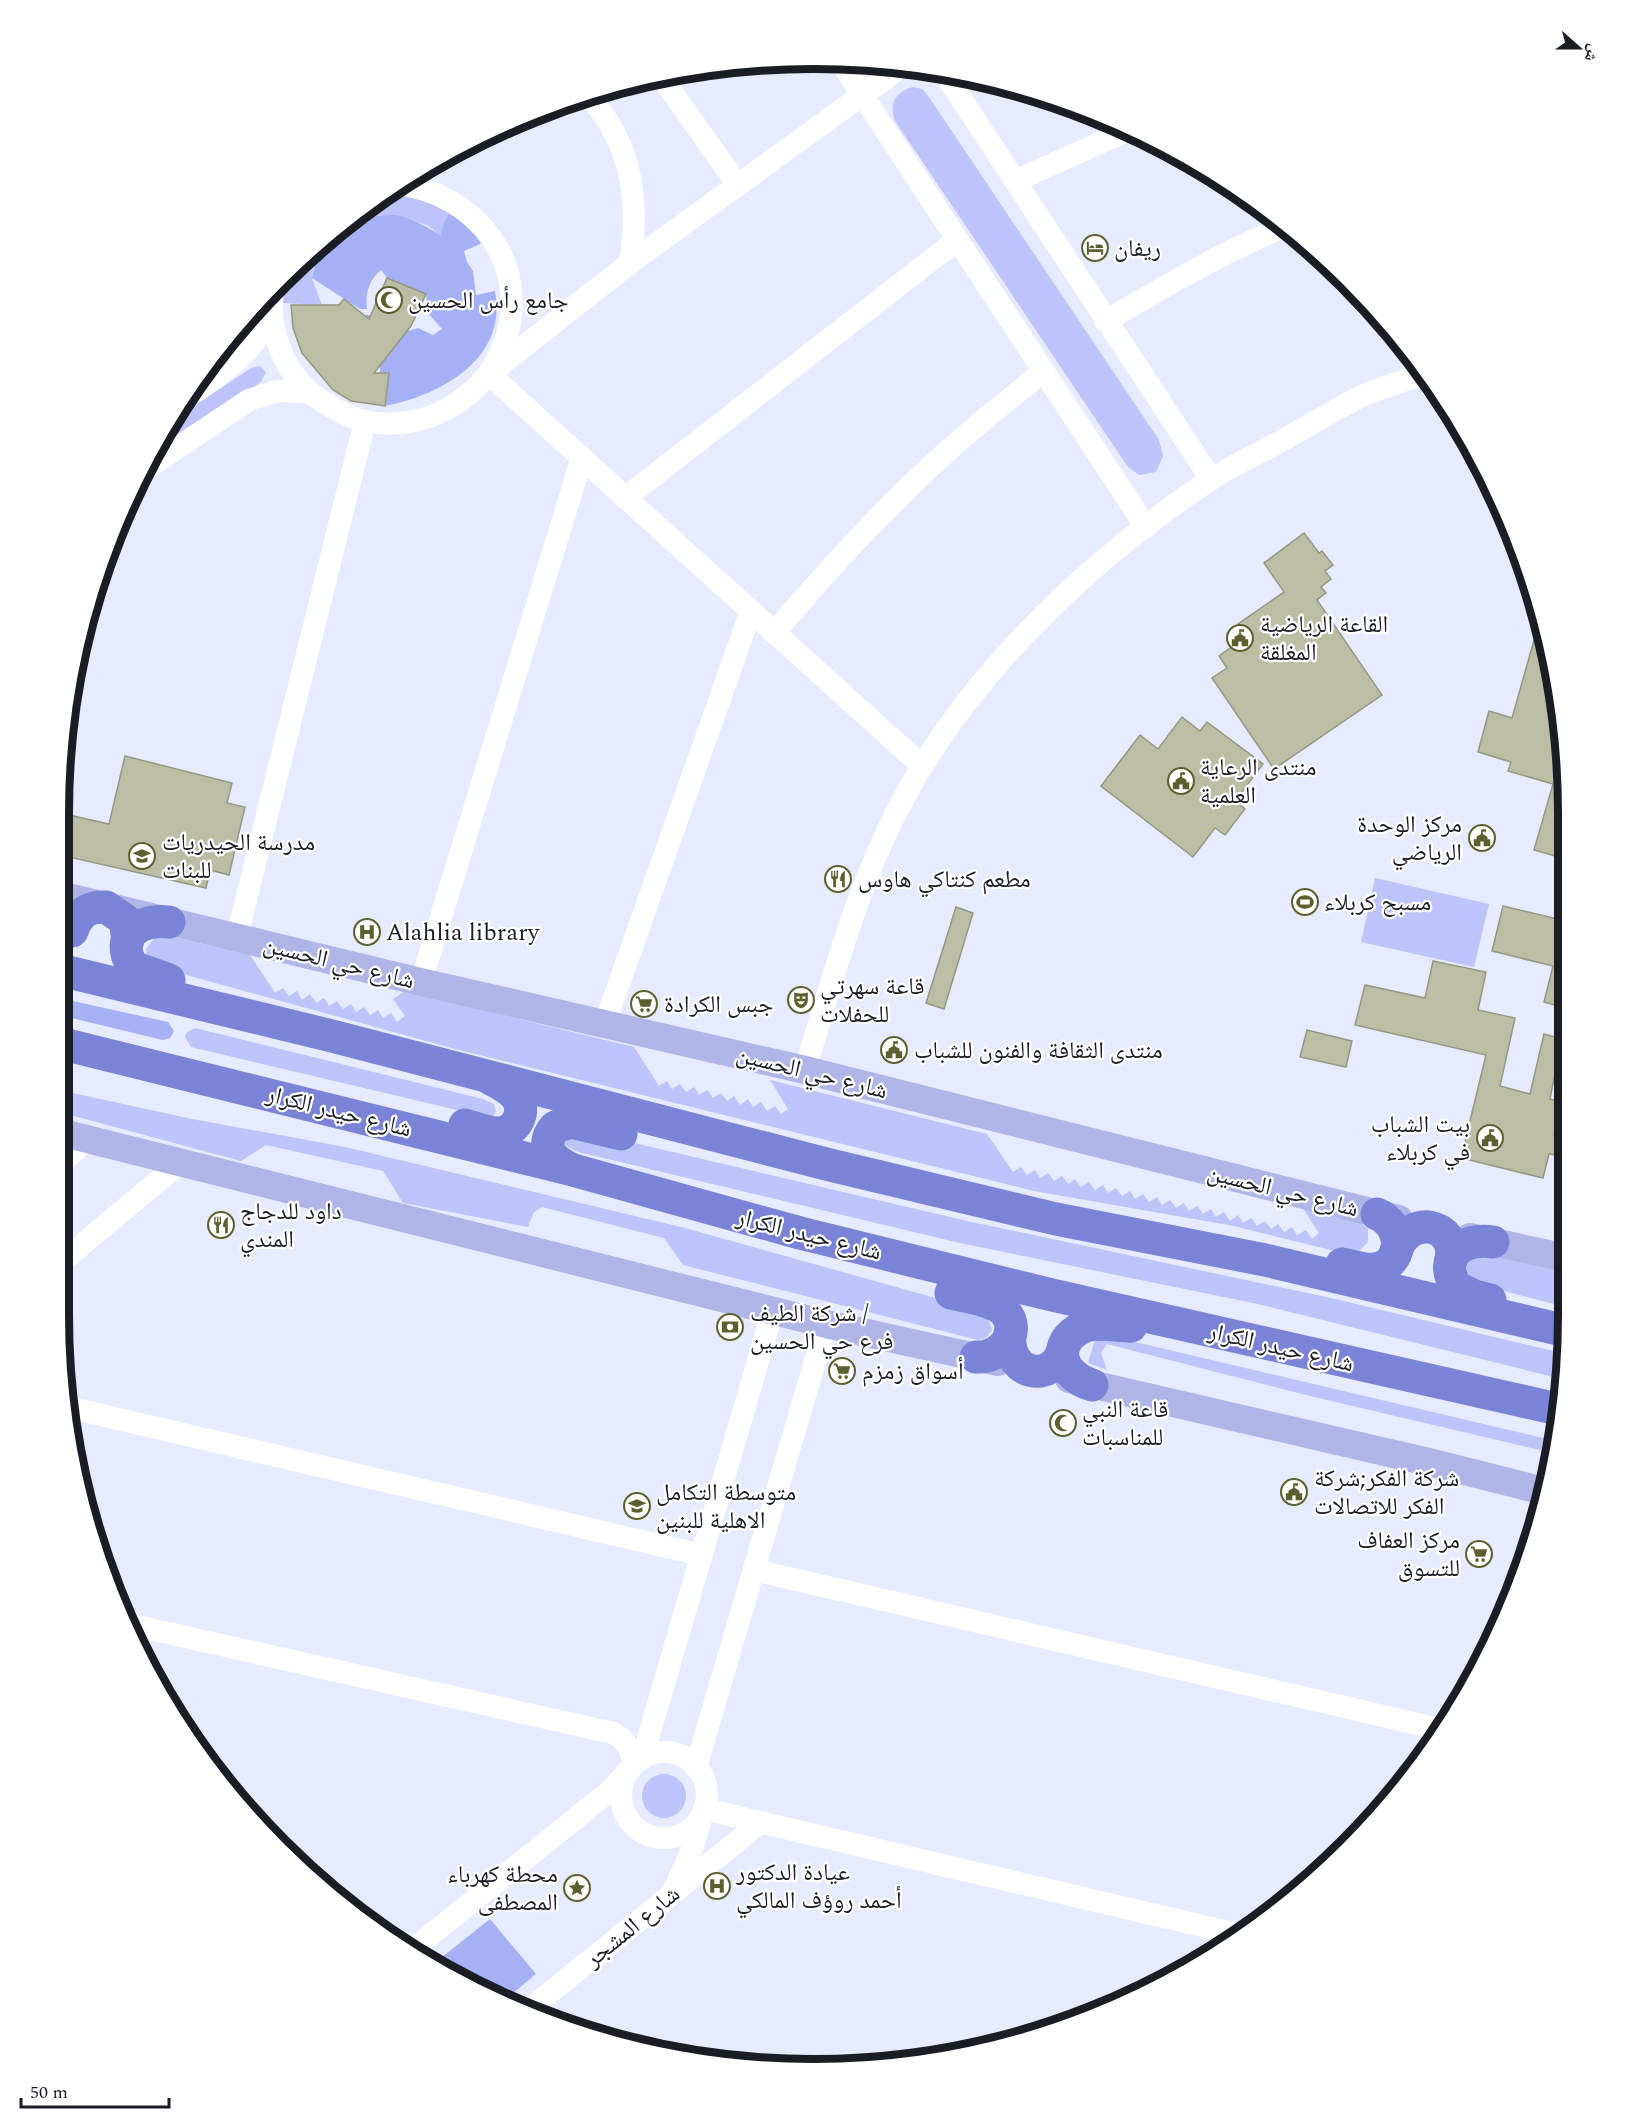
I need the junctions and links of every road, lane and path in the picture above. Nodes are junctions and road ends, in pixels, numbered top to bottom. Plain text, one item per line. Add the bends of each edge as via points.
1 (846, 70) edge
2 (892, 73) edge
3 (950, 81) edge
4 (666, 83) edge
5 (862, 95) junction
6 (594, 103) edge
7 (1118, 135) edge
8 (1015, 181) junction
9 (738, 185) junction
10 (413, 186) edge
11 (1276, 230) edge
12 (957, 240) junction
13 (630, 263) junction
14 (272, 303) edge
15 (270, 305) edge
16 (1105, 321) junction
17 (1043, 371) junction
18 (489, 374) junction
19 (1416, 377) edge
20 (206, 384) edge
21 (309, 392) junction
22 (365, 421) junction
23 (582, 458) junction
24 (159, 460) edge
25 (1211, 479) junction
26 (626, 498) junction
27 (1146, 527) junction
28 (751, 611) junction
29 (774, 633) junction
30 (921, 766) junction
31 (69, 898) edge
32 (69, 906) edge
33 (106, 907) junction
34 (169, 922) junction
35 (69, 930) edge
36 (69, 933) edge
37 (237, 936) junction
38 (128, 940) junction
39 (69, 972) edge
40 (421, 982) junction
41 (605, 1023) junction
42 (332, 1036) junction
43 (69, 1045) edge
44 (103, 1053) junction
45 (69, 1057) edge
46 (805, 1070) junction
47 (480, 1075) junction
48 (233, 1085) junction
49 (69, 1134) edge
50 (89, 1139) junction
51 (69, 1156) edge
52 (181, 1162) junction
53 (825, 1164) junction
54 (573, 1170) junction
55 (1377, 1214) junction
56 (1429, 1227) junction
57 (800, 1233) junction
58 (1493, 1242) junction
59 (1396, 1251) junction
60 (69, 1256) edge
61 (1558, 1256) edge
62 (1265, 1260) junction
63 (1451, 1260) junction
64 (773, 1310) junction
65 (1558, 1315) edge
66 (826, 1324) junction
67 (1190, 1327) junction
68 (1557, 1329) edge
69 (1010, 1333) junction
70 (1063, 1350) junction
71 (976, 1357) junction
72 (1373, 1368) junction
73 (1029, 1370) junction
74 (1092, 1385) junction
75 (1554, 1389) edge
76 (1552, 1408) edge
77 (75, 1409) edge
78 (1537, 1489) edge
79 (702, 1555) junction
80 (754, 1570) junction
81 (138, 1626) edge
82 (1433, 1728) edge
83 (636, 1764) junction
84 (696, 1767) junction
85 (704, 1811) junction
86 (761, 1822) junction
87 (671, 1895) junction
88 (1229, 1932) edge
89 (418, 1945) edge
90 (535, 2004) edge

1 - 5 street
2 - 5 street
3 - 8 street
4 - 9 street
5 - 9 street
5 - 12 street
6 - 13 street via 621,147 630,175 635,207
7 - 8 street
8 - 16 street
9 - 13 street
10 - 18 street via 452,199 478,220 498,247 509,278 511,311 504,344
11 - 16 street
12 - 17 street
12 - 26 street
13 - 18 street
14 - 21 street via 280,350
15 - 20 street via 258,338
16 - 25 street
17 - 27 street
17 - 29 street via 952,447 884,511
18 - 22 street via 465,399 434,416 400,424
18 - 23 street
19 - 25 street via 1367,394
21 - 22 street via 335,410
21 - 24 street via 277,391 249,400
22 - 37 street
23 - 26 street
23 - 40 street
25 - 27 street
26 - 28 street
27 - 30 street via 1065,595 1007,653
28 - 29 street
28 - 41 street
29 - 30 street
30 - 46 street via 872,862 850,920
31 - 33 main road, شارع حي الحسين
32 - 35 highway via 74,916
33 - 34 main road, شارع حي الحسين
33 - 36 highway via 84,912
33 - 38 highway via 125,920
34 - 37 main road, شارع حي الحسين
34 - 38 highway via 145,922
37 - 40 main road, شارع حي الحسين
38 - 42 highway via 129,961 139,971 290,1014
39 - 42 highway
40 - 41 main road, شارع حي الحسين
41 - 46 main road, شارع حي الحسين
42 - 47 highway
43 - 44 highway, شارع حيدر الكرار
44 - 45 highway
44 - 48 highway, شارع حيدر الكرار
46 - 55 main road, شارع حي الحسين
47 - 48 highway via 507,1088 519,1100 518,1122 506,1132 333,1093 260,1084
47 - 53 highway
48 - 54 highway, شارع حيدر الكرار
49 - 50 main road
50 - 51 street
50 - 52 main road
52 - 60 street
52 - 64 main road
53 - 54 highway via 804,1168 764,1166 562,1123 549,1134 547,1150 558,1164
53 - 62 highway via 1056,1219
54 - 57 highway, شارع حيدر الكرار
55 - 56 main road, شارع حي الحسين
55 - 59 highway via 1395,1228
56 - 58 main road, شارع حي الحسين
56 - 59 highway via 1407,1232
56 - 63 highway via 1448,1240
57 - 67 highway, شارع حيدر الكرار
57 - 69 highway via 835,1256 874,1272 994,1304 1008,1317
58 - 61 main road, شارع حي الحسين
58 - 63 highway via 1469,1242
59 - 62 highway via 1386,1264 1371,1269 1305,1257
62 - 68 highway
63 - 65 highway via 1453,1281 1463,1291
64 - 66 main road
64 - 79 street
66 - 71 main road
66 - 80 street
67 - 70 highway via 1091,1325 1070,1337
67 - 72 highway, شارع حيدر الكرار
69 - 71 highway via 999,1353
69 - 73 highway via 1011,1355
70 - 73 highway via 1051,1366
70 - 74 highway via 1070,1374
71 - 73 main road
72 - 75 highway via 1481,1376
72 - 76 highway, شارع حيدر الكرار
73 - 74 main road
74 - 78 main road
77 - 79 street
79 - 83 street
80 - 82 street
80 - 84 street
81 - 83 street via 613,1733 623,1738
83 - 84 street via 664,1752 687,1759
83 - 85 street via 621,1792 622,1806 636,1828 653,1836 673,1837 685,1833
83 - 89 street via 600,1799
84 - 85 street via 706,1787
85 - 86 street
85 - 87 street via 690,1855
86 - 87 street, شارع المشجر
86 - 88 street
87 - 90 street, شارع المشجر

